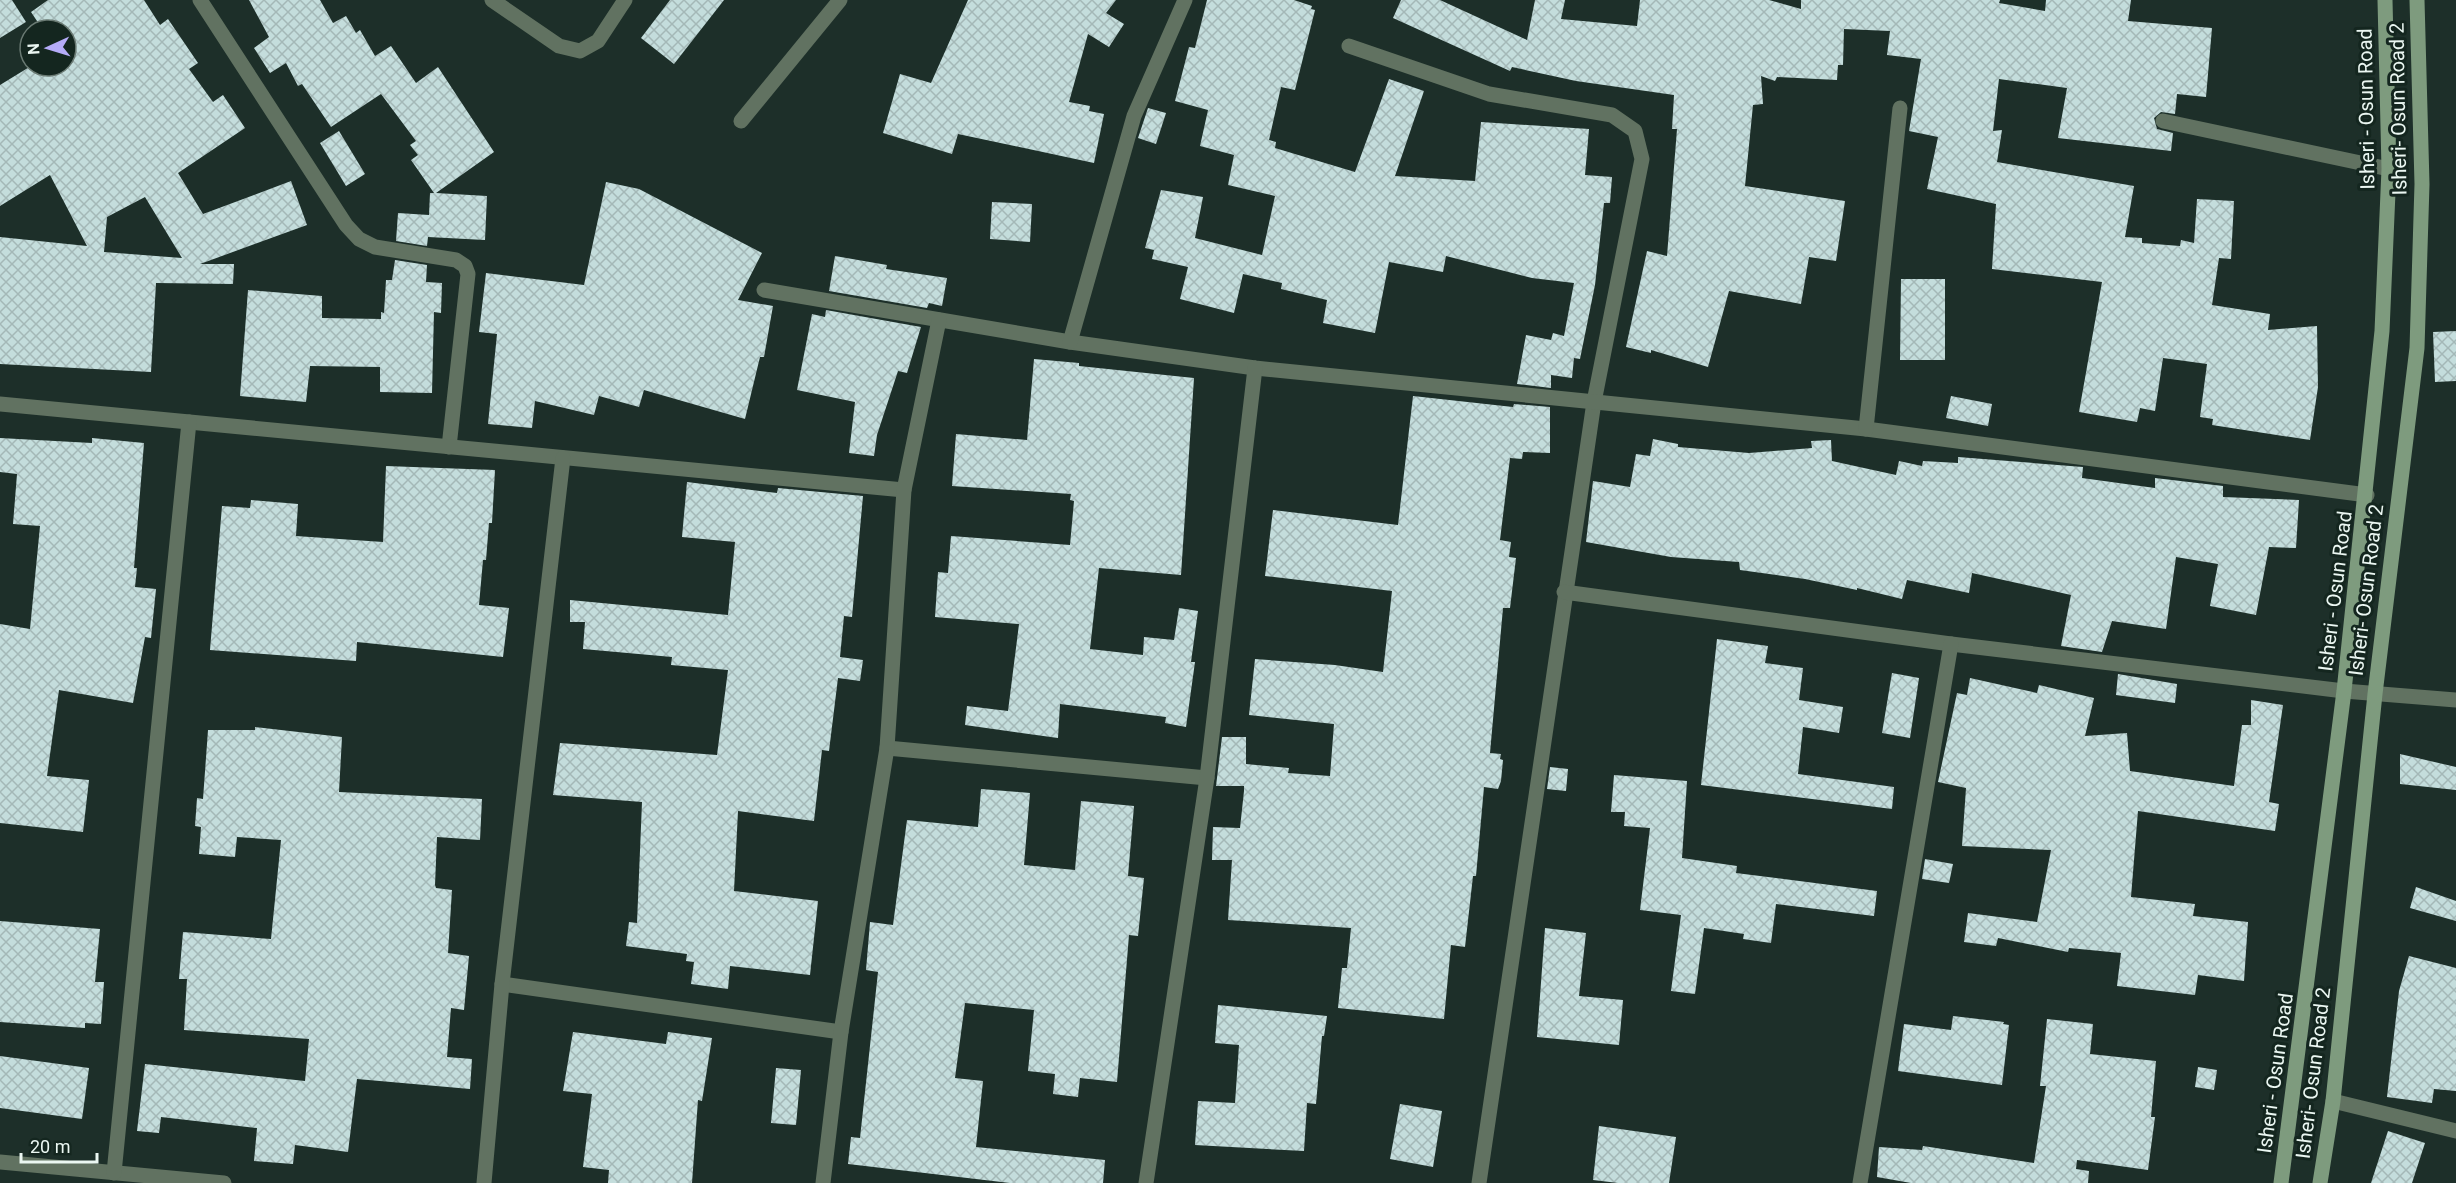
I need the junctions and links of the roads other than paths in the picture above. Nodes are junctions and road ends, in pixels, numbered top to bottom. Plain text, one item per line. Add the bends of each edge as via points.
1 (200, 0) edge
2 (492, 0) edge
3 (624, 0) edge
4 (840, 0) edge
5 (1185, 0) edge
6 (2385, 0) edge
7 (2416, 0) edge
8 (1349, 46) dead end
9 (1900, 108) dead end
10 (741, 121) dead end
11 (2163, 121) dead end
12 (2389, 169) junction
13 (764, 290) dead end
14 (939, 320) junction
15 (1070, 342) junction
16 (1255, 368) junction
17 (1594, 402) junction
18 (0, 404) edge
19 (189, 422) junction
20 (1866, 429) junction
21 (450, 447) junction
22 (563, 458) junction
23 (904, 490) junction
24 (2367, 495) junction
25 (1564, 592) junction
26 (1951, 644) junction
27 (2344, 691) junction
28 (2375, 694) junction
29 (2456, 700) edge
30 (887, 748) junction
31 (1207, 778) junction
32 (502, 984) junction
33 (841, 1032) junction
34 (2332, 1101) junction
35 (2456, 1131) edge
36 (0, 1162) edge
37 (114, 1173) junction
38 (224, 1183) edge
39 (484, 1183) edge
40 (823, 1183) edge
41 (1146, 1183) edge
42 (1479, 1183) edge
43 (1860, 1183) edge
44 (2281, 1183) edge
45 (2320, 1183) edge

1 - 21 street via 346,225 359,239 375,247 456,260 465,267 468,274
2 - 3 street via 559,46 580,51 598,41
4 - 10 street
5 - 15 street via 1134,116
6 - 12 main road, Isheri - Osun Road
7 - 28 main road, Isheri- Osun Road 2 via 2422,184 2417,348
8 - 17 street via 1489,94 1612,115 1635,130 1642,159
9 - 20 street
11 - 12 street
12 - 24 main road, Isheri - Osun Road via 2382,331
13 - 14 street
14 - 15 street
14 - 23 street
15 - 16 street
16 - 17 street
16 - 31 street
17 - 20 street
17 - 25 street
18 - 19 street
19 - 21 street
19 - 37 street
20 - 24 street
21 - 22 street
22 - 23 street
22 - 32 street
23 - 30 street
24 - 27 main road, Isheri - Osun Road
25 - 26 street
25 - 42 street
26 - 27 street
26 - 43 street
27 - 28 street
27 - 44 main road, Isheri - Osun Road
28 - 29 street
28 - 34 main road, Isheri- Osun Road 2
30 - 31 street
30 - 33 street
31 - 41 street
32 - 33 street
32 - 39 street
33 - 40 street
34 - 35 street
34 - 45 main road, Isheri- Osun Road 2
36 - 37 street
37 - 38 street

